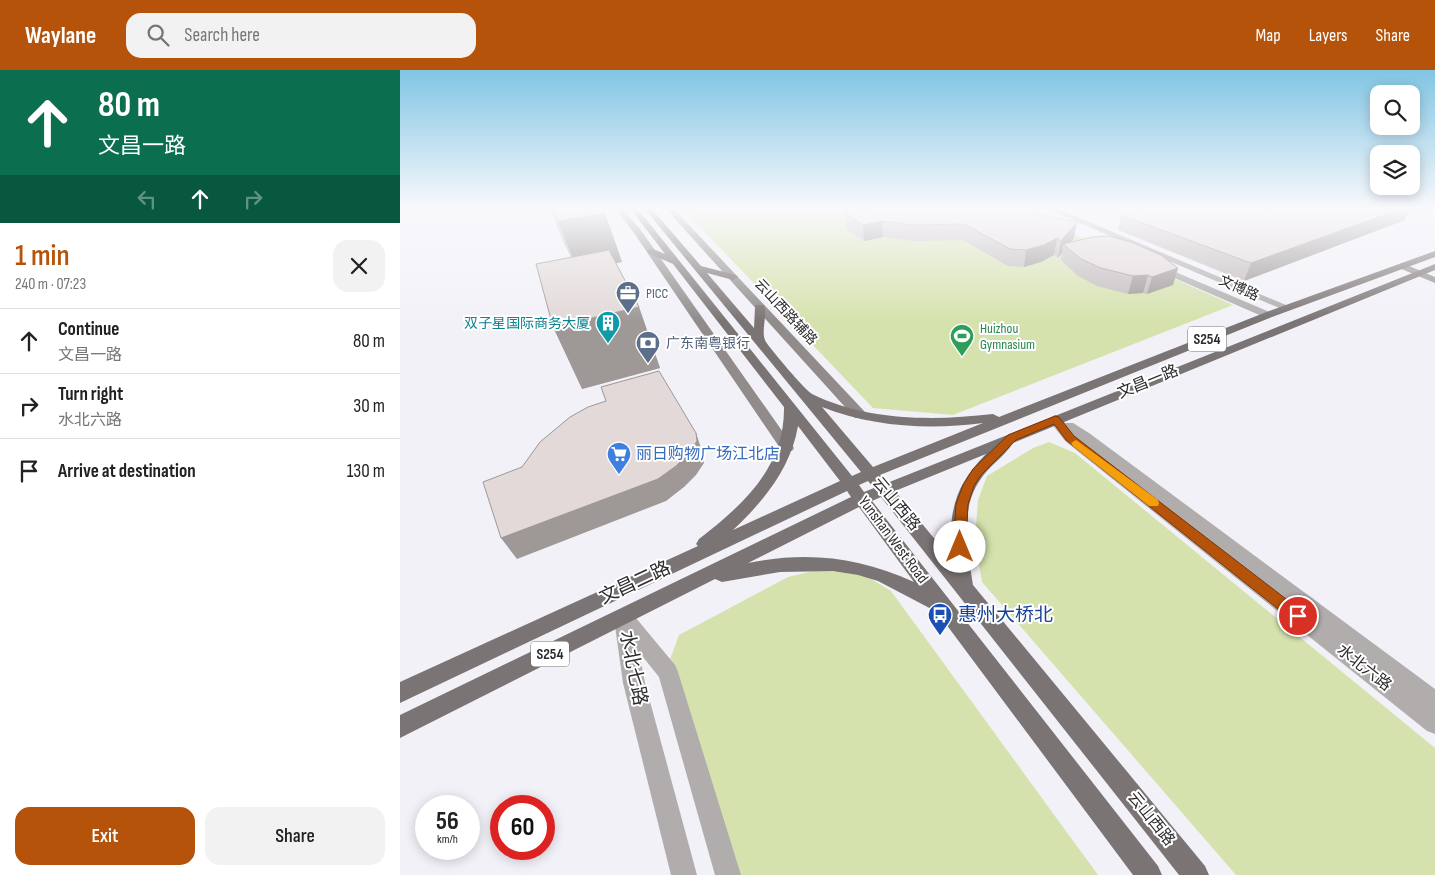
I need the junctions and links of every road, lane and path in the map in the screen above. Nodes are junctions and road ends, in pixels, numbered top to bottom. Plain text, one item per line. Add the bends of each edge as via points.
1 (646, 246) edge
2 (664, 246) edge
3 (678, 246) edge
4 (703, 246) edge
5 (1136, 246) edge
6 (650, 251) junction
7 (1435, 254) edge
8 (677, 262) junction
9 (1151, 264) edge
10 (1402, 266) junction
11 (697, 268) junction
12 (1428, 271) edge
13 (733, 277) junction
14 (1435, 280) edge
15 (760, 307) junction
16 (1288, 308) junction
17 (1268, 316) junction
18 (759, 341) junction
19 (805, 395) junction
20 (791, 407) junction
21 (1014, 415) junction
22 (860, 416) junction
23 (1055, 419) junction
24 (1012, 437) junction
25 (787, 448) junction
26 (871, 473) junction
27 (849, 483) junction
28 (885, 490) junction
29 (861, 499) junction
30 (677, 564) junction
31 (700, 580) junction
32 (964, 586) junction
33 (948, 612) junction
34 (624, 618) junction
35 (400, 693) edge
36 (1435, 702) edge
37 (1435, 723) edge
38 (400, 727) edge
39 (684, 875) edge
40 (728, 875) edge
41 (1148, 875) edge
42 (1196, 875) edge

1 - 6 main road
2 - 8 main road, Yunshan West Road
3 - 11 main road, 云山西路
4 - 13 main road, 云山西路辅路
5 - 16 street, 文博路
6 - 8 main road
6 - 25 main road
7 - 10 main road, 文昌一路 / S254
8 - 20 main road, Yunshan West Road
9 - 17 street, 文博路
10 - 12 main road
10 - 16 main road, 文昌一路 / S254
11 - 13 main road
11 - 18 main road, 云山西路
12 - 14 main road
12 - 23 main road, 文昌一路 / S254
13 - 15 main road, 云山西路辅路
15 - 18 main road
15 - 22 main road, 云山西路辅路
16 - 17 main road, 文昌一路 / S254
17 - 21 main road, 文昌一路 / S254
18 - 19 main road, 云山西路
19 - 22 main road
19 - 26 main road, 云山西路
20 - 25 main road via 793,420
20 - 27 main road, Yunshan West Road
21 - 22 main road via 924,422
21 - 26 main road, 文昌一路 / S254
23 - 24 main road, 文昌一路 / S254
23 - 36 street, 水北六路 via 1084,436
23 - 37 street, 水北六路 via 1070,438
24 - 28 main road, 文昌一路 / S254
24 - 32 main road via 968,485 962,504 960,547
25 - 30 main road via 766,482 740,514
26 - 27 main road, 文昌二路 / S254
26 - 28 main road, 云山西路
27 - 29 main road, Yunshan West Road
27 - 30 main road, 文昌二路 / S254
28 - 29 main road, 文昌一路 / S254
28 - 32 main road, 云山西路
29 - 31 main road, 文昌二路 / S254
29 - 33 main road, Yunshan West Road
30 - 35 main road, 文昌二路 / S254
31 - 33 main road via 774,565 805,562 838,564 870,570 896,580
31 - 34 main road, 文昌二路 / S254
32 - 42 main road, 云山西路
33 - 41 main road, Yunshan West Road
34 - 38 main road, 文昌二路 / S254
34 - 39 street, 水北七路 via 634,683
34 - 40 street, 水北七路 via 668,672

